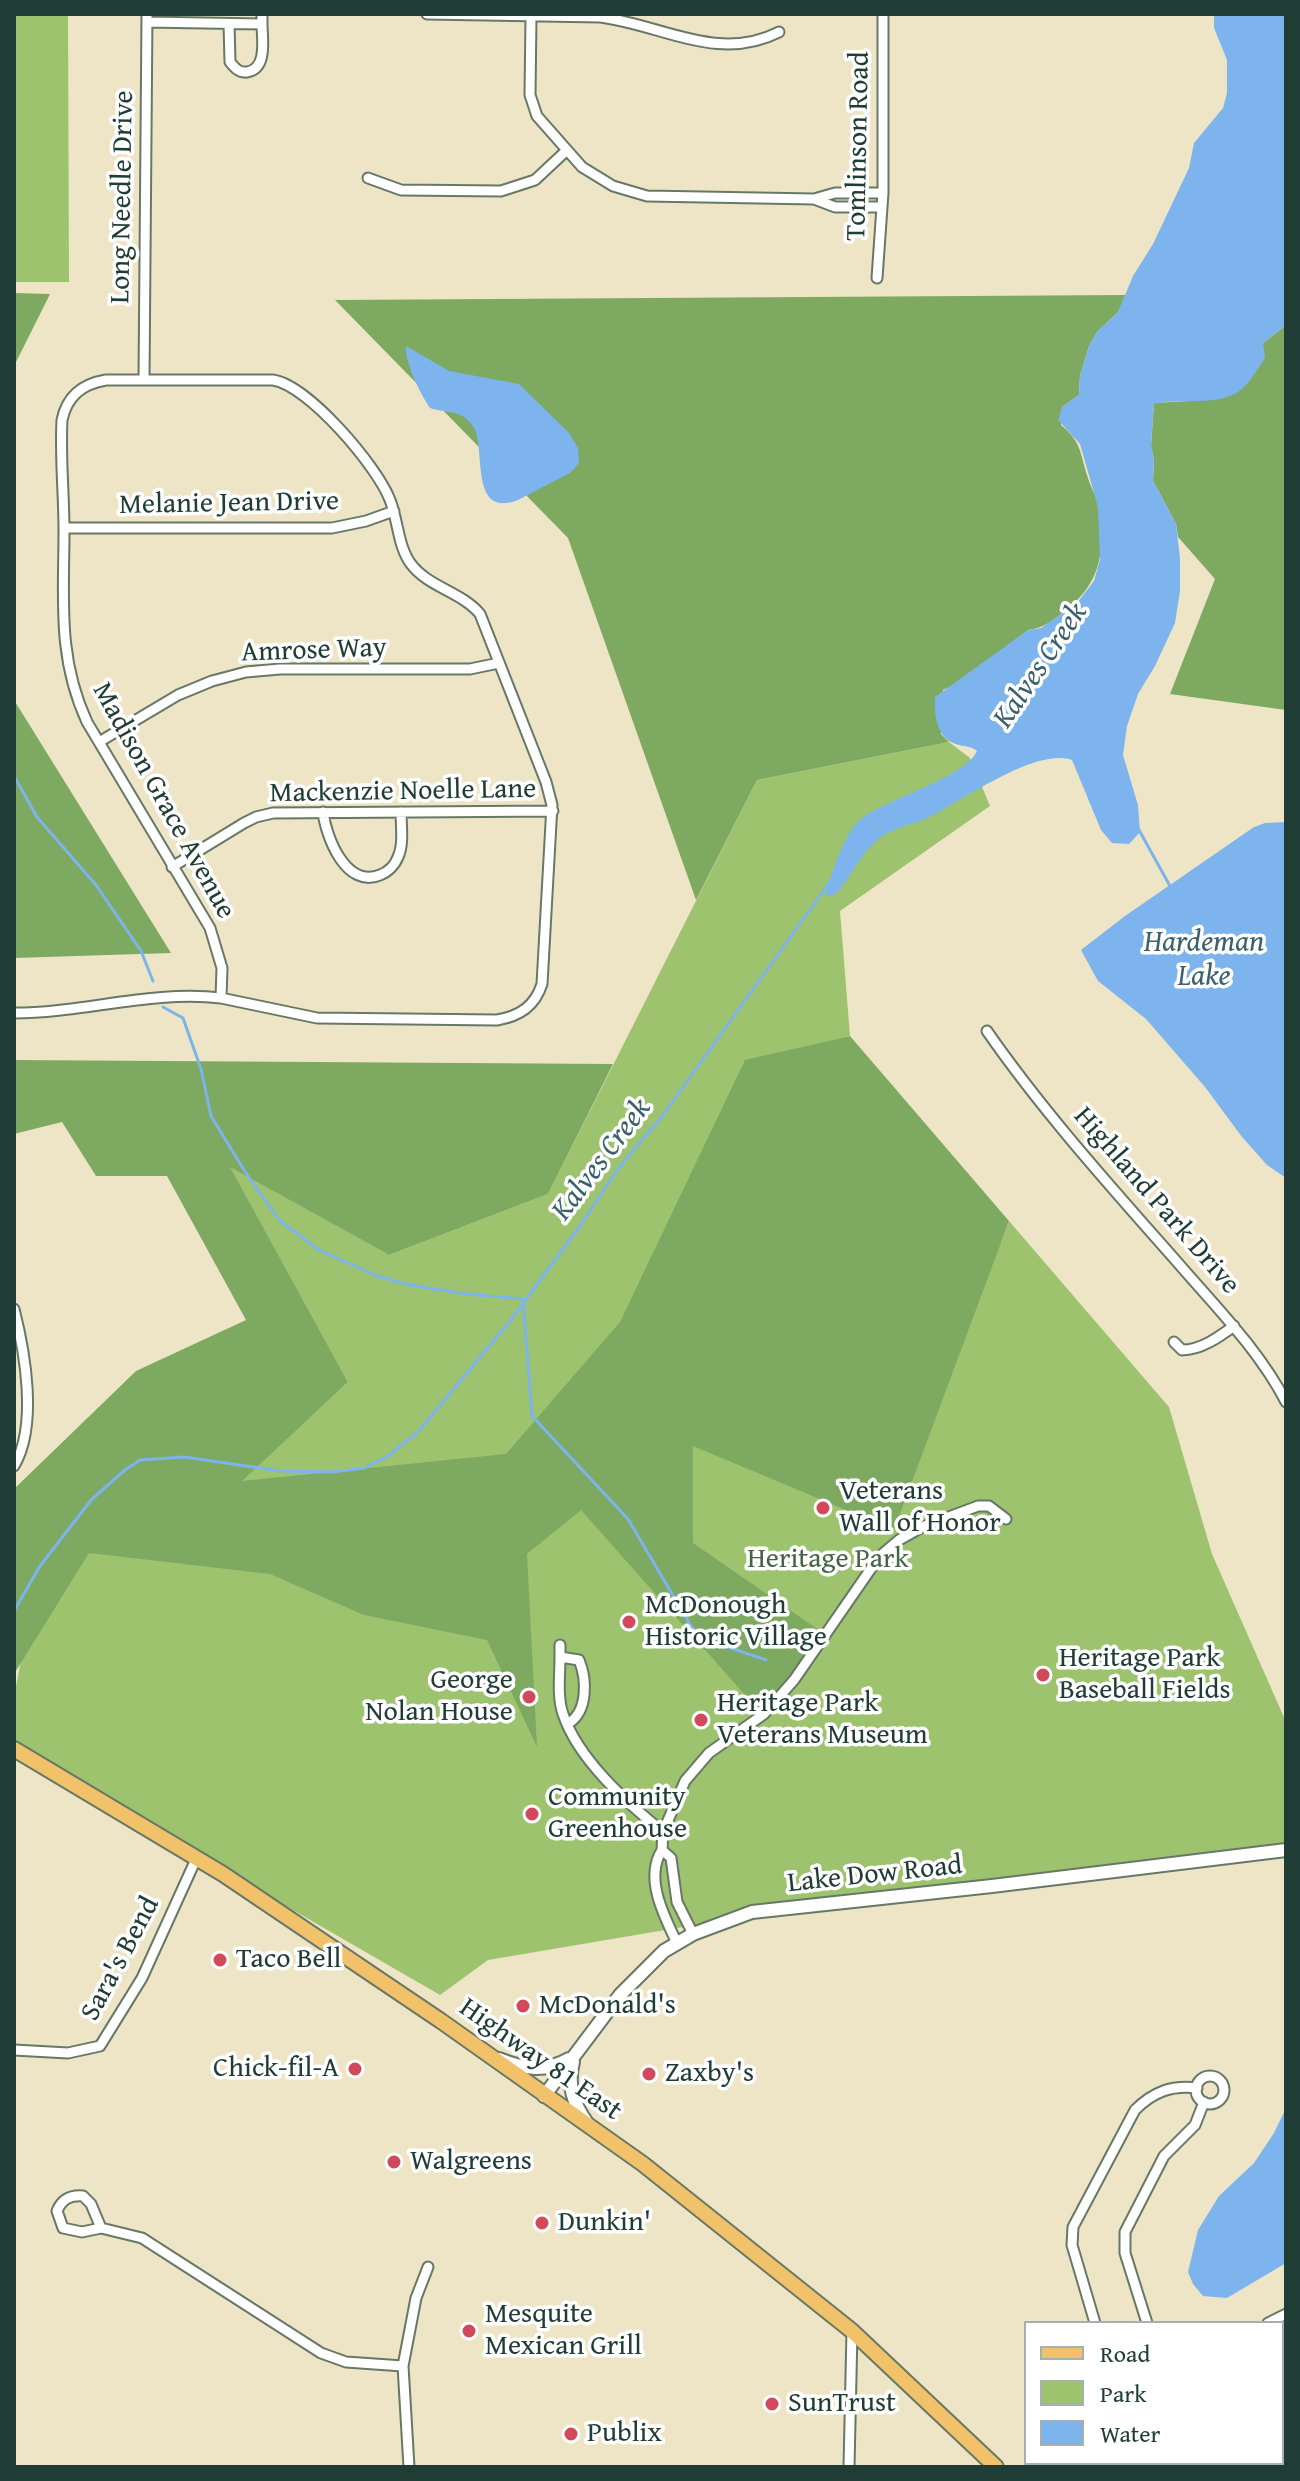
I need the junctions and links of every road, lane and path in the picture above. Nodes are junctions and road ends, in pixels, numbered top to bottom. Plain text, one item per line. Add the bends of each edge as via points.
1 (427, 14) edge
2 (883, 14) edge
3 (531, 17) junction
4 (147, 18) edge
5 (262, 19) edge
6 (229, 24) junction
7 (779, 32) dead end
8 (566, 151) junction
9 (368, 178) dead end
10 (883, 193) junction
11 (814, 199) junction
12 (882, 207) junction
13 (877, 278) dead end
14 (144, 380) junction
15 (394, 511) junction
16 (64, 528) junction
17 (499, 663) junction
18 (99, 742) junction
19 (553, 811) junction
20 (323, 812) junction
21 (401, 812) junction
22 (172, 867) junction
23 (221, 998) junction
24 (14, 1013) edge
25 (987, 1031) dead end
26 (14, 1309) edge
27 (1234, 1326) junction
28 (1174, 1342) dead end
29 (1286, 1402) edge
30 (14, 1466) edge
31 (1006, 1519) dead end
32 (560, 1645) dead end
33 (560, 1657) junction
34 (569, 1723) junction
35 (14, 1749) edge
36 (663, 1832) junction
37 (662, 1850) junction
38 (1286, 1850) edge
39 (197, 1857) junction
40 (679, 1907) junction
41 (664, 1914) junction
42 (693, 1934) junction
43 (677, 1943) junction
44 (14, 2050) edge
45 (487, 2054) junction
46 (575, 2055) junction
47 (1197, 2088) junction
48 (544, 2096) junction
49 (1204, 2102) junction
50 (591, 2128) junction
51 (101, 2228) junction
52 (428, 2267) dead end
53 (1094, 2321) edge
54 (1146, 2321) edge
55 (852, 2331) junction
56 (403, 2366) junction
57 (409, 2467) edge
58 (849, 2467) edge
59 (996, 2467) edge

1 - 3 street
2 - 10 street, Tomlinson Road
3 - 7 street via 629,21 722,46 759,42
3 - 8 street via 530,95 537,116
4 - 6 street
4 - 14 street, Long Needle Drive
5 - 6 street
5 - 6 street via 261,62 249,72 237,70 230,61
8 - 9 street via 535,180 501,191 401,190
8 - 11 street via 613,186 647,196
10 - 11 street via 835,193
10 - 12 street, Tomlinson Road
11 - 12 street via 835,207
12 - 13 street, Tomlinson Road
14 - 15 street, Madison Grace Avenue via 288,384 357,447
14 - 16 street, Madison Grace Avenue via 95,382 77,391 67,404 62,430
15 - 16 street, Melanie Jean Drive via 332,528
15 - 17 street, Madison Grace Avenue via 408,560 475,608
16 - 18 street, Madison Grace Avenue via 65,656 77,699
17 - 18 street, Amrose Way via 470,669 246,672 178,695
17 - 19 street, Madison Grace Avenue
18 - 22 street, Madison Grace Avenue
19 - 21 street, Mackenzie Noelle Lane
19 - 23 street, Madison Grace Avenue via 542,984 521,1013 497,1020 317,1018
20 - 21 street, Mackenzie Noelle Lane
20 - 21 street via 327,834 343,862 370,877 389,870 398,858
20 - 22 street, Mackenzie Noelle Lane via 256,817
22 - 23 street, Madison Grace Avenue via 216,940
23 - 24 street, Madison Grace Avenue via 157,996 66,1011
25 - 27 street, Highland Park Drive via 1018,1075
26 - 30 street via 22,1339 27,1420
27 - 28 street via 1194,1350 1182,1350
27 - 29 street, Highland Park Drive
31 - 36 street via 989,1506 973,1507 922,1527 879,1557 794,1680 764,1714 709,1753 685,1781
32 - 33 street
33 - 34 street via 563,1713
33 - 34 street via 579,1660 582,1667 581,1713
34 - 36 street via 572,1737 621,1798
35 - 39 main road, Highway 81 East
36 - 37 street
37 - 40 street via 671,1858
37 - 41 street via 655,1861
38 - 42 street, Lake Dow Road via 752,1912
39 - 44 street, Sara's Bend via 142,1978 100,2046 68,2053
39 - 45 main road, Highway 81 East
40 - 41 street
40 - 42 street
41 - 43 street
42 - 43 street, Lake Dow Road
43 - 46 street, Lake Dow Road via 631,1983
45 - 46 street via 545,2069
45 - 48 main road, Highway 81 East
46 - 48 street, Lake Dow Road
46 - 50 street via 569,2080 572,2095
47 - 49 street
47 - 49 street via 1208,2076 1222,2084 1220,2100
47 - 53 street via 1163,2090 1132,2113 1075,2222 1072,2245
48 - 50 main road, Highway 81 East
49 - 54 street via 1195,2125 1164,2156 1125,2232 1125,2253
50 - 55 main road, Highway 81 East
51 - 51 street via 83,2196 60,2203 63,2228
51 - 56 street via 142,2238 321,2353 346,2362
52 - 56 street via 416,2298
55 - 58 street
55 - 59 main road, Highway 81 East
56 - 57 street

